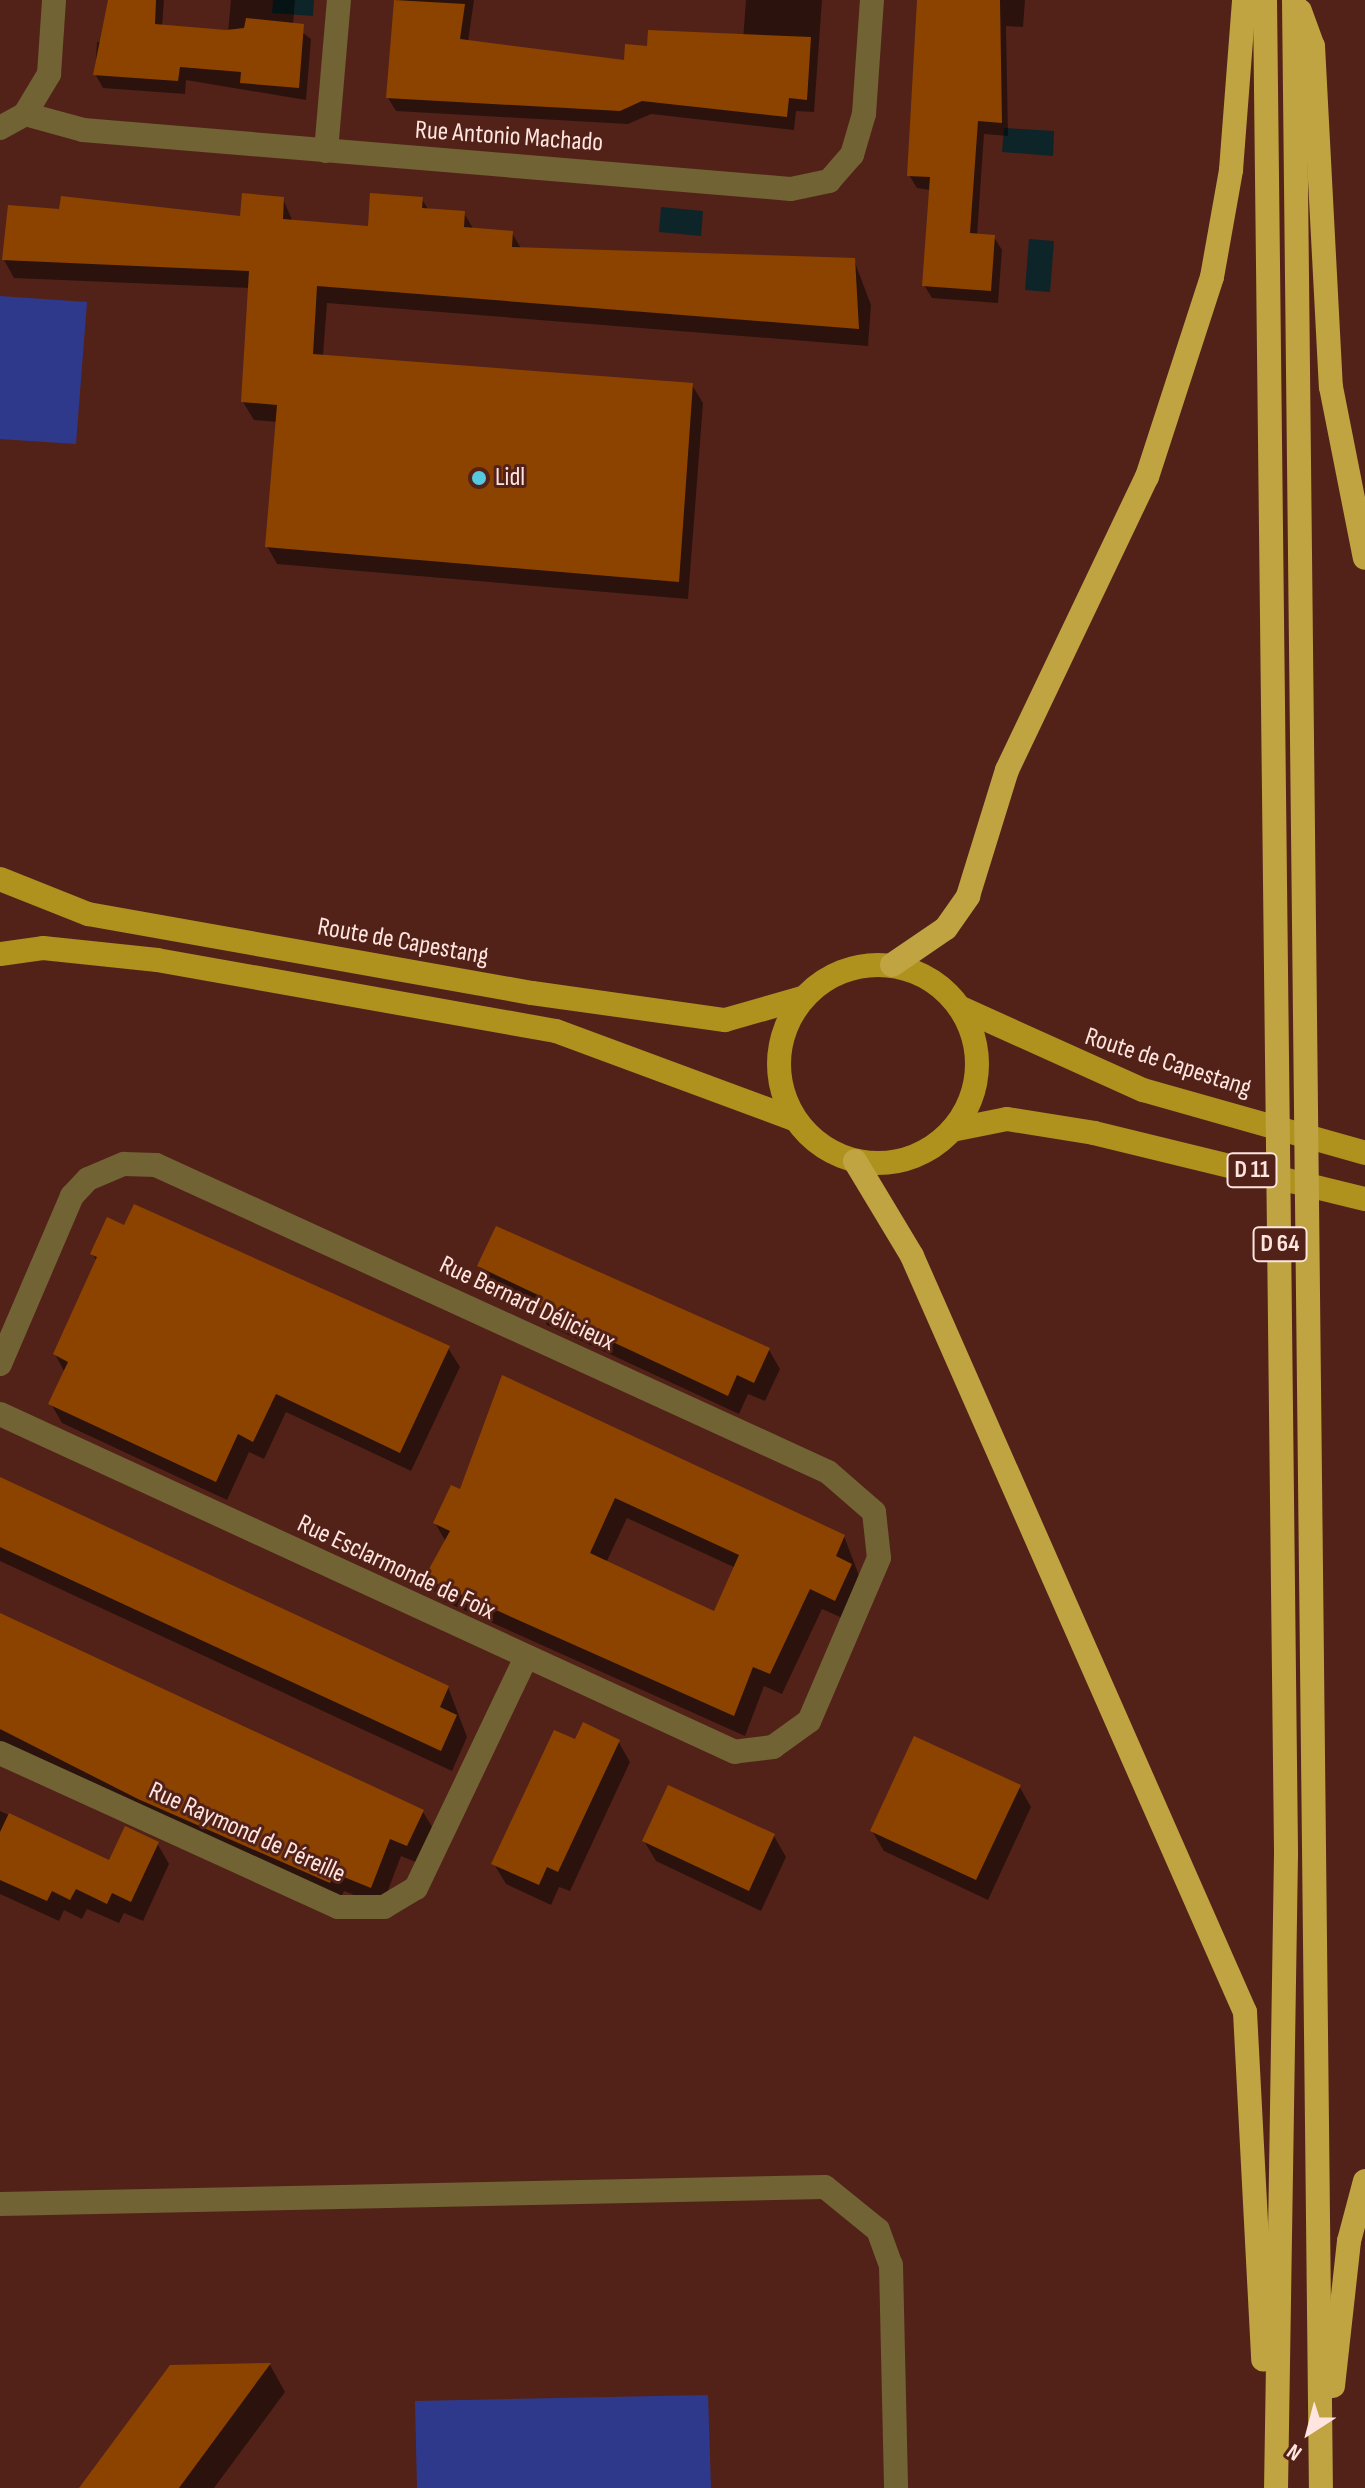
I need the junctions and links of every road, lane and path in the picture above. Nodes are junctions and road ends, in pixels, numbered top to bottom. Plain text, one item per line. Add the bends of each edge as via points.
1 (54, 0) edge
2 (339, 0) edge
3 (872, 0) edge
4 (1244, 0) edge
5 (1265, 0) edge
6 (1295, 0) edge
7 (25, 114) junction
8 (0, 128) edge
9 (326, 151) junction
10 (1365, 558) edge
11 (0, 879) edge
12 (0, 954) edge
13 (892, 965) junction
14 (802, 998) junction
15 (961, 1008) junction
16 (794, 1119) junction
17 (952, 1130) junction
18 (1365, 1153) edge
19 (855, 1161) junction
20 (1365, 1199) edge
21 (0, 1364) edge
22 (0, 1414) edge
23 (525, 1659) junction
24 (773, 1747) joint
25 (0, 1753) edge
26 (1365, 2181) edge
27 (0, 2204) edge
28 (896, 2488) edge
29 (1269, 2488) edge
30 (1276, 2488) edge
31 (1322, 2488) edge

1 - 7 street via 49,74
2 - 9 street
3 - 9 street, Rue Antonio Machado via 864,114 852,155 829,181 791,189
4 - 13 highway via 1231,170 1212,277 1147,477 1007,770 968,896 946,928
5 - 30 highway, D 64 via 1286,1854
6 - 10 highway via 1313,46 1331,387
6 - 31 highway, D 64
7 - 8 street
7 - 9 street, Rue Antonio Machado via 83,130
11 - 14 main road, Route de Capestang via 88,914 532,993 725,1020
12 - 16 main road via 43,948 157,960 556,1031
13 - 14 main road via 859,965
13 - 15 main road via 942,988
14 - 16 main road via 777,1057
15 - 17 main road via 978,1071
15 - 18 main road, Route de Capestang / D 11 via 1143,1090
16 - 19 main road via 811,1138
17 - 19 main road via 908,1159
17 - 20 main road, D 11 via 1007,1119 1139,1142
19 - 29 highway via 912,1256 1245,2012
21 - 24 street, Rue Bernard Délicieux via 72,1196 88,1179 124,1164 156,1165 828,1472 874,1512 879,1558 809,1721
22 - 23 street, Rue Esclarmonde de Foix
23 - 24 street, Rue Esclarmonde de Foix via 735,1752
23 - 25 street, Rue Raymond de Péreille via 416,1888 384,1907 338,1907
26 - 31 highway via 1349,2241
27 - 28 street via 825,2187 878,2230 891,2265

